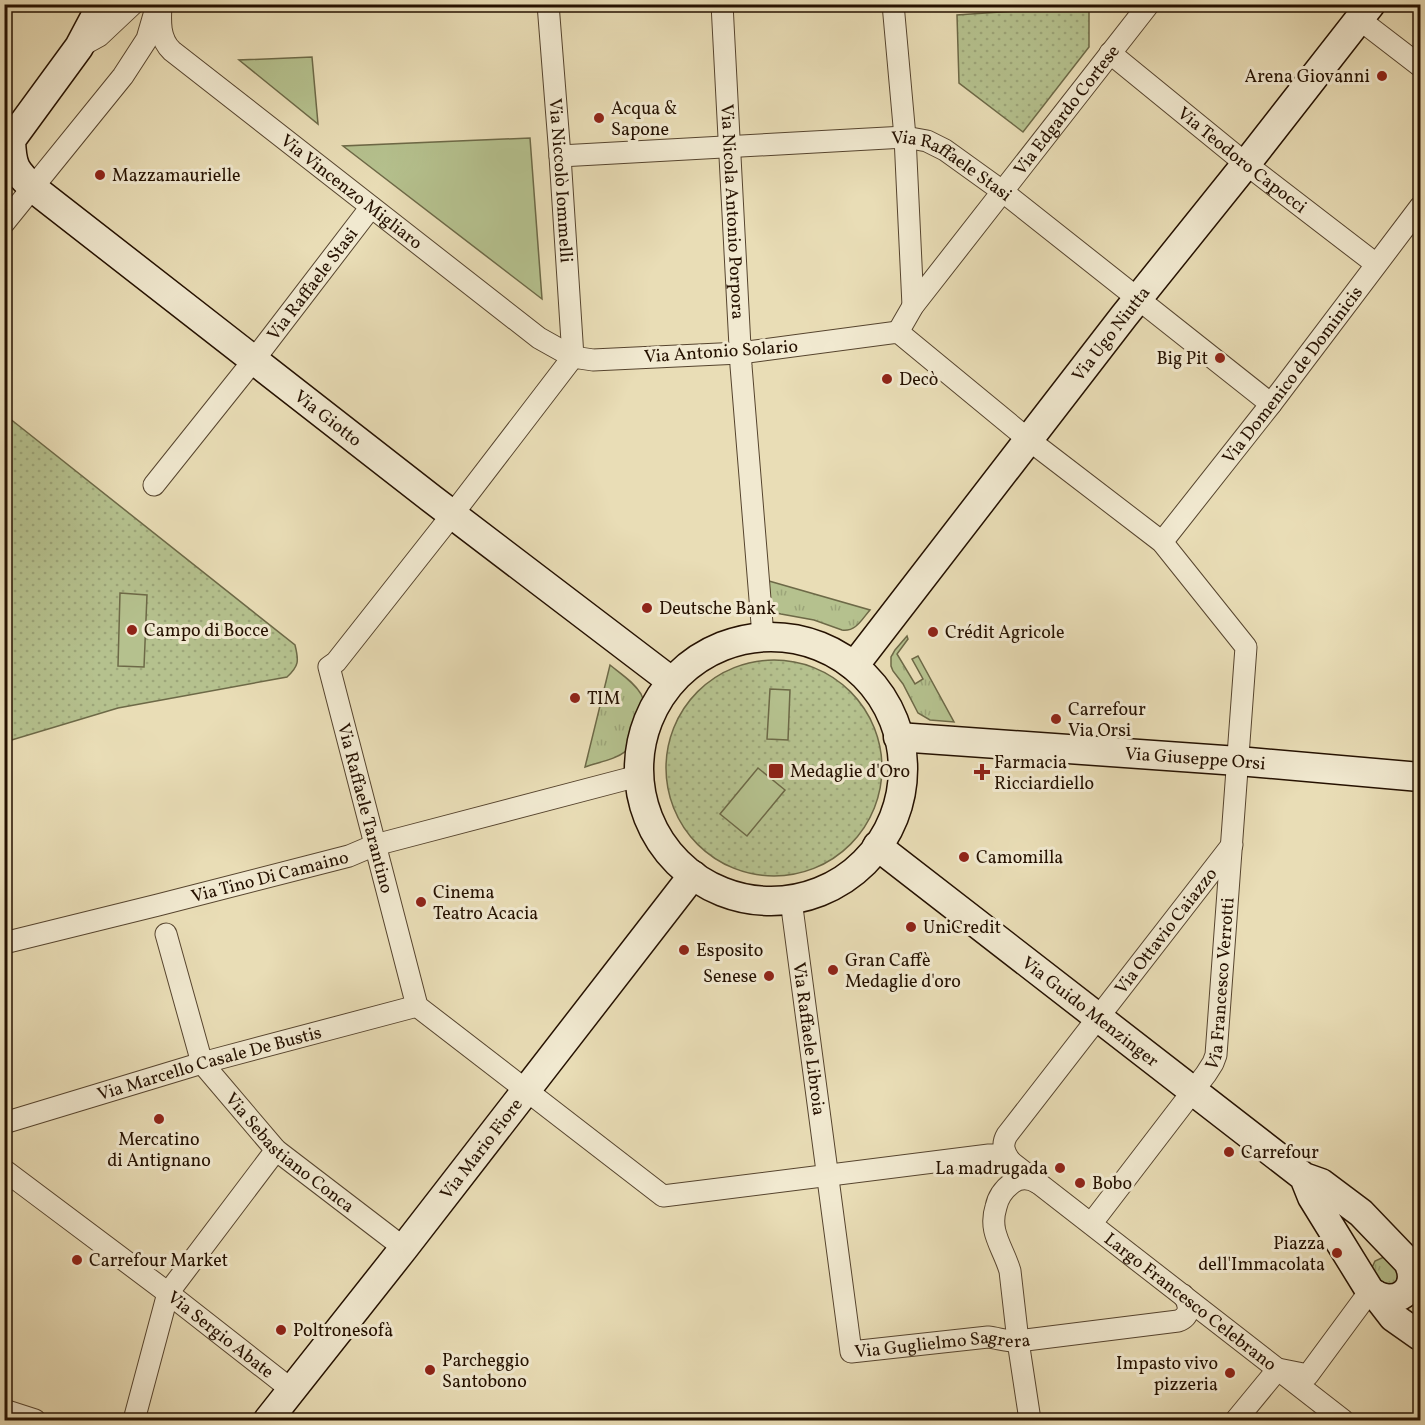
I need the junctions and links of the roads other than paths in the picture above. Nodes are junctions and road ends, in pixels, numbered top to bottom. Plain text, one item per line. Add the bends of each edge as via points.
1 (99, 4) edge
2 (133, 4) edge
3 (159, 4) edge
4 (548, 4) edge
5 (722, 4) edge
6 (893, 4) edge
7 (1149, 4) edge
8 (1365, 12) edge
9 (80, 47) junction
10 (1110, 53) junction
11 (1420, 66) edge
12 (905, 137) junction
13 (8, 144) edge
14 (729, 146) junction
15 (560, 156) junction
16 (1246, 164) junction
17 (33, 188) junction
18 (1002, 191) junction
19 (371, 207) junction
20 (1420, 207) edge
21 (4, 223) edge
22 (1376, 264) junction
23 (1137, 299) junction
24 (913, 306) junction
25 (898, 332) junction
26 (740, 353) junction
27 (573, 357) junction
28 (253, 361) junction
29 (1271, 404) junction
30 (1029, 440) junction
31 (154, 485) dead end
32 (452, 515) junction
33 (1162, 542) junction
34 (764, 636) junction
35 (854, 666) junction
36 (671, 681) junction
37 (898, 737) junction
38 (1238, 761) junction
39 (638, 776) junction
40 (1420, 777) edge
41 (375, 844) junction
42 (1232, 845) junction
43 (877, 846) junction
44 (693, 875) junction
45 (791, 900) junction
46 (166, 934) dead end
47 (4, 943) edge
48 (417, 1006) junction
49 (1098, 1018) junction
50 (202, 1063) junction
51 (526, 1090) junction
52 (1192, 1091) junction
53 (4, 1123) edge
54 (276, 1150) junction
55 (1011, 1162) junction
56 (4, 1170) edge
57 (827, 1176) junction
58 (1304, 1177) junction
59 (1038, 1183) junction
60 (1091, 1224) junction
61 (404, 1248) junction
62 (1411, 1269) edge
63 (1370, 1290) junction
64 (168, 1293) junction
65 (1183, 1295) junction
66 (1420, 1336) edge
67 (1018, 1341) junction
68 (1278, 1370) junction
69 (292, 1390) junction
70 (4, 1410) edge
71 (35, 1420) edge
72 (134, 1420) edge
73 (268, 1420) edge
74 (1030, 1420) edge
75 (1236, 1420) edge
76 (1343, 1420) edge

1 - 9 main road
2 - 9 street via 99,36
3 - 17 street via 147,39 123,76
3 - 19 street, Via Vincenzo Migliaro via 160,28 172,51
4 - 15 street, Via Niccolò Iommelli
5 - 14 street, Via Nicola Antonio Porpora
6 - 12 street
7 - 10 street, Via Edgardo Cortese
8 - 11 street
8 - 16 main road, Via Ugo Niutta
9 - 13 main road
10 - 16 street, Via Teodoro Capocci
10 - 18 street, Via Edgardo Cortese
12 - 14 street, Via Raffaele Stasi
12 - 18 street, Via Raffaele Stasi via 945,150
12 - 24 street
13 - 17 main road, Via Giotto via 16,172
14 - 15 street, Via Raffaele Stasi
14 - 26 street, Via Nicola Antonio Porpora
15 - 27 street, Via Niccolò Iommelli
16 - 22 street, Via Teodoro Capocci
16 - 23 main road, Via Ugo Niutta
17 - 21 street
17 - 28 main road, Via Giotto
18 - 23 street, Via Raffaele Stasi
18 - 24 street, Via Edgardo Cortese
19 - 27 street, Via Vincenzo Migliaro via 538,338
19 - 28 street, Via Raffaele Stasi
20 - 22 street, Via Domenico de Dominicis
22 - 29 street, Via Domenico de Dominicis
23 - 29 street, Via Raffaele Stasi
23 - 30 main road, Via Ugo Niutta
24 - 25 street, Via Edgardo Cortese
25 - 26 street, Via Antonio Solario
25 - 30 street
26 - 27 street, Via Antonio Solario via 593,360
26 - 34 street, Via Nicola Antonio Porpora
27 - 32 street
28 - 31 street
28 - 32 main road, Via Giotto
29 - 33 street, Via Domenico de Dominicis
30 - 33 street, Via Francesco Verrotti
30 - 35 main road, Via Ugo Niutta
32 - 36 main road, Via Giotto
32 - 41 street, Via Raffaele Tarantino via 329,667
33 - 38 street, Via Francesco Verrotti via 1246,647
34 - 35 main road via 797,639 829,650
34 - 36 main road via 729,643 697,658
35 - 37 main road via 878,692 894,720
36 - 39 main road via 651,711 640,746
37 - 38 main road, Via Giuseppe Orsi
37 - 43 main road via 902,789 892,822
38 - 40 main road, Via Giuseppe Orsi
38 - 42 street, Via Francesco Verrotti
39 - 41 street, Via Tino Di Camaino
39 - 44 main road via 648,819 668,852
41 - 47 street, Via Tino Di Camaino via 349,856
41 - 48 street, Via Raffaele Tarantino
42 - 49 street, Via Ottavio Caiazzo
42 - 52 street, Via Francesco Verrotti via 1216,1055
43 - 45 main road via 851,875 822,891
43 - 49 main road, Via Guido Menzinger
44 - 45 main road via 725,893 758,901
44 - 51 main road, Via Mario Fiore
45 - 57 street, Via Raffaele Libroia
46 - 50 street, Via Sebastiano Conca
48 - 50 street, Via Marcello Casale De Bustis
48 - 51 street
49 - 52 main road, Via Guido Menzinger
49 - 55 street, Via Ottavio Caiazzo via 1007,1135 1004,1148
50 - 53 street, Via Marcello Casale De Bustis
50 - 54 street, Via Sebastiano Conca
51 - 57 street via 663,1196
51 - 61 main road, Via Mario Fiore
52 - 58 main road, Via Guido Menzinger
52 - 60 street, Via Francesco Verrotti
54 - 61 street, Via Sebastiano Conca
54 - 64 street
55 - 57 street, Largo Francesco Celebrano via 989,1155
55 - 59 street, Largo Francesco Celebrano
56 - 64 street, Via Sergio Abate
57 - 67 street, Via Guglielmo Sagrera via 850,1352 988,1337
58 - 62 main road via 1321,1183 1361,1213
58 - 63 main road via 1312,1197
59 - 60 street, Largo Francesco Celebrano
59 - 67 street via 1029,1179 1012,1183 997,1201 993,1219 995,1236 1010,1270
60 - 65 street, Largo Francesco Celebrano
61 - 69 main road, Via Mario Fiore
62 - 63 main road via 1410,1286 1398,1297 1382,1298
62 - 63 main road via 1395,1252 1379,1253 1365,1269
63 - 66 main road via 1393,1317
63 - 68 street via 1308,1375
64 - 69 street, Via Sergio Abate
64 - 72 street
65 - 67 street, Via Guglielmo Sagrera via 1188,1312 1178,1321
65 - 68 street, Largo Francesco Celebrano
67 - 74 street
68 - 75 street
68 - 76 street, Largo Francesco Celebrano
69 - 73 main road, Via Mario Fiore
70 - 71 street

